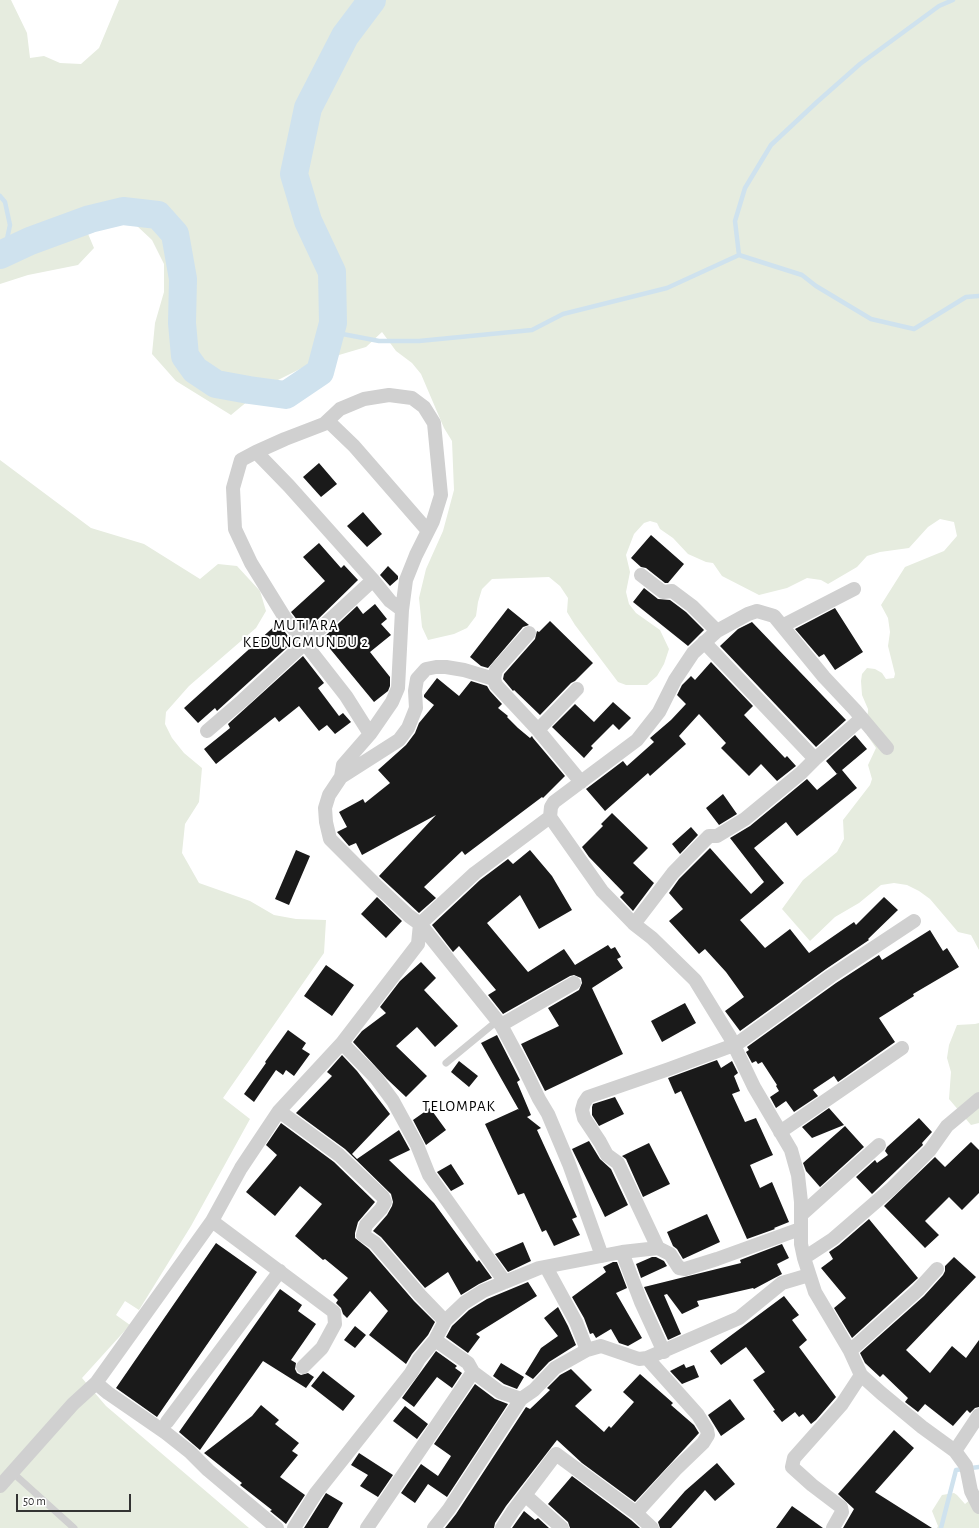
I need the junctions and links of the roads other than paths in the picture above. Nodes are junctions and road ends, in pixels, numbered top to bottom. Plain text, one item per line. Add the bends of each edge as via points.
1 (328, 420) junction
2 (256, 452) junction
3 (428, 531) junction
4 (641, 575) dead end
5 (373, 580) junction
6 (854, 589) dead end
7 (402, 610) junction
8 (782, 626) junction
9 (717, 631) junction
10 (529, 633) dead end
11 (305, 642) junction
12 (704, 642) junction
13 (494, 678) junction
14 (577, 690) dead end
15 (862, 718) junction
16 (538, 730) junction
17 (207, 731) dead end
18 (370, 734) junction
19 (887, 748) dead end
20 (815, 759) junction
21 (341, 777) junction
22 (581, 782) junction
23 (550, 817) junction
24 (914, 921) dead end
25 (420, 924) junction
26 (634, 924) junction
27 (574, 983) dead end
28 (499, 1023) junction
29 (342, 1043) junction
30 (734, 1045) junction
31 (902, 1048) dead end
32 (446, 1063) dead end
33 (979, 1100) edge
34 (279, 1111) junction
35 (780, 1132) junction
36 (879, 1145) dead end
37 (212, 1221) junction
38 (800, 1222) junction
39 (658, 1248) junction
40 (622, 1252) junction
41 (602, 1256) junction
42 (804, 1258) junction
43 (546, 1267) junction
44 (937, 1269) dead end
45 (280, 1271) junction
46 (809, 1275) junction
47 (505, 1282) junction
48 (445, 1321) junction
49 (435, 1340) junction
50 (587, 1350) junction
51 (850, 1351) junction
52 (664, 1352) junction
53 (647, 1358) junction
54 (303, 1367) dead end
55 (473, 1372) junction
56 (861, 1375) junction
57 (96, 1383) junction
58 (521, 1400) junction
59 (979, 1415) edge
60 (167, 1422) dead end
61 (955, 1451) junction
62 (12, 1472) junction
63 (0, 1486) edge
64 (525, 1495) junction
65 (979, 1507) edge
66 (636, 1513) junction
67 (74, 1528) edge
68 (277, 1528) edge
69 (294, 1528) edge
70 (367, 1528) edge
71 (434, 1528) edge
72 (502, 1528) edge
73 (562, 1528) edge
74 (652, 1528) edge
75 (833, 1528) edge

1 - 2 street via 324,424
1 - 3 street
1 - 3 street via 340,409 364,399 388,395 412,398 424,407 434,423 442,495
2 - 5 street via 290,486
2 - 11 street via 241,460 233,488 235,529 251,563 285,618
3 - 7 street via 406,580
4 - 9 street via 663,592 672,591 692,606
5 - 7 street via 390,601
5 - 11 street
6 - 8 street
7 - 18 street via 398,688 392,702
8 - 9 street via 774,616 757,611
8 - 15 street
9 - 12 street
10 - 13 street via 496,670
11 - 17 street
11 - 18 street via 346,696
12 - 20 street
12 - 22 street via 675,680 659,712 637,740
13 - 16 street via 496,685
13 - 21 street via 446,667 426,669 417,679 416,708 408,728 399,740
14 - 16 street
15 - 19 street
15 - 20 street
16 - 22 street
18 - 21 street via 343,765
20 - 26 street via 802,774 745,819 717,836 709,836 673,873
21 - 25 street via 329,795 325,808 330,839
22 - 23 street via 554,802
23 - 25 street via 475,873
23 - 26 street via 602,891
24 - 30 street
25 - 28 street
25 - 29 street via 418,944
26 - 30 street via 695,980
27 - 28 street
28 - 32 lane
28 - 41 street via 548,1114
29 - 34 street
29 - 47 street via 376,1078 393,1101 417,1145 429,1175
30 - 35 street
30 - 39 street via 588,1097 584,1103 584,1118 607,1155 618,1163
31 - 35 street
33 - 42 street via 947,1126 930,1150 892,1188 833,1239
34 - 37 street via 256,1143
34 - 48 street via 339,1155 383,1197 385,1202 366,1225 363,1235 375,1243
35 - 38 street via 791,1150 798,1175
36 - 38 street
37 - 45 street
37 - 57 street
38 - 39 street via 717,1259 685,1269 679,1268 670,1254
38 - 42 street
39 - 40 street
40 - 41 street
40 - 52 street
41 - 43 street
42 - 46 street
43 - 47 street
43 - 50 street via 576,1322
44 - 51 street via 918,1290
45 - 54 street via 334,1312 336,1324 322,1348
45 - 60 street
46 - 51 street via 815,1292
46 - 52 street via 782,1283 739,1318
47 - 48 street via 483,1291
48 - 49 street
49 - 55 street via 468,1363
49 - 69 street via 316,1493
50 - 53 street via 601,1346 640,1359
50 - 58 street via 555,1368
51 - 56 street
52 - 53 street
53 - 66 street via 690,1406 708,1433 703,1443
55 - 58 street via 500,1392
55 - 70 street
56 - 61 street
56 - 75 street via 842,1404 794,1458 792,1467 841,1507 842,1512
57 - 62 street via 73,1404
57 - 68 street via 190,1452
58 - 71 street
59 - 61 street
61 - 65 street via 966,1466 970,1488
62 - 63 street
62 - 67 lane
64 - 66 street via 556,1454
64 - 72 street
64 - 73 street
66 - 74 street

